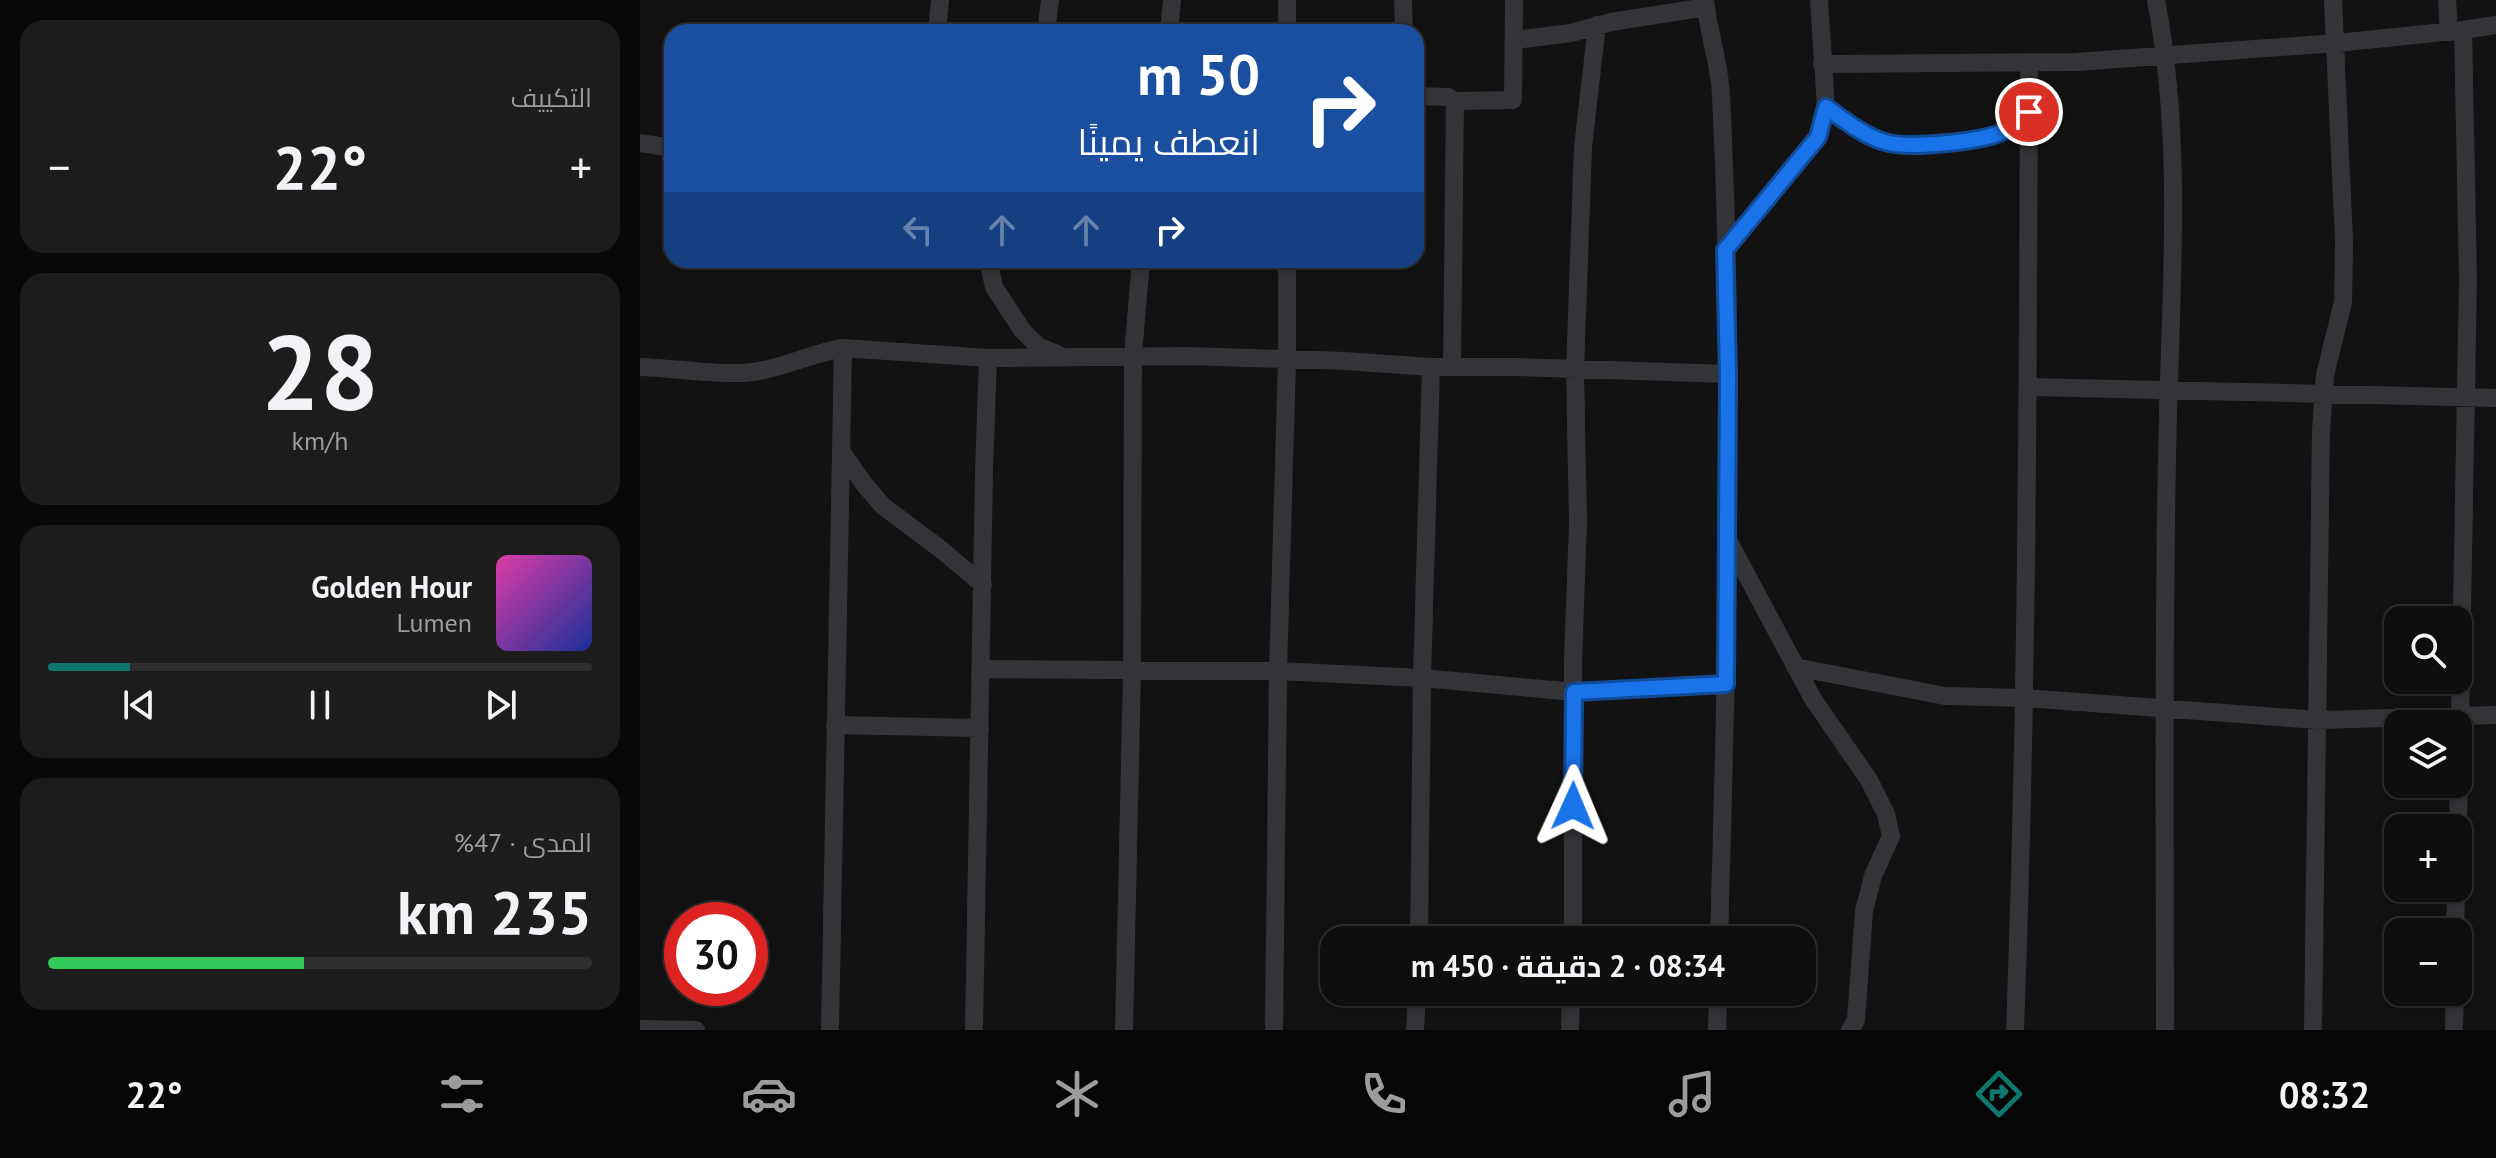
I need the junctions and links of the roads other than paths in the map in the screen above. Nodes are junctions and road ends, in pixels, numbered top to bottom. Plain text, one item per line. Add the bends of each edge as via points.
1 (940, 0) edge
2 (1050, 0) edge
3 (1172, 0) edge
4 (1287, 0) edge
5 (1403, 0) edge
6 (1514, 0) edge
7 (1819, 0) edge
8 (2156, 0) edge
9 (2333, 0) edge
10 (2447, 0) edge
11 (1706, 4) edge
12 (938, 24) edge
13 (1047, 24) edge
14 (1170, 24) edge
15 (1287, 24) edge
16 (1404, 24) edge
17 (1597, 25) junction
18 (2496, 25) edge
19 (2456, 31) junction
20 (1515, 40) junction
21 (2337, 43) junction
22 (2166, 54) junction
23 (2029, 63) junction
24 (1822, 64) junction
25 (1424, 96) edge
26 (1455, 101) junction
27 (1826, 107) junction
28 (2029, 112) junction
29 (640, 143) edge
30 (664, 147) edge
31 (1725, 250) junction
32 (990, 268) edge
33 (1140, 268) edge
34 (1287, 268) edge
35 (843, 348) junction
36 (1133, 355) junction
37 (1064, 356) junction
38 (988, 358) junction
39 (1287, 360) junction
40 (640, 367) edge
41 (1431, 367) junction
42 (1452, 367) junction
43 (1575, 370) junction
44 (1728, 374) junction
45 (2028, 387) junction
46 (2169, 389) junction
47 (2324, 393) junction
48 (2465, 396) junction
49 (2496, 398) edge
50 (841, 451) junction
51 (1727, 540) junction
52 (983, 585) junction
53 (1795, 667) junction
54 (981, 669) junction
55 (1278, 671) junction
56 (1132, 672) junction
57 (1422, 678) junction
58 (1726, 684) junction
59 (1574, 692) junction
60 (2024, 698) junction
61 (2165, 710) junction
62 (2461, 710) edge
63 (2472, 715) edge
64 (2496, 715) edge
65 (2384, 718) edge
66 (2318, 720) junction
67 (835, 725) junction
68 (980, 728) junction
69 (1419, 926) edge
70 (1573, 926) edge
71 (1719, 926) edge
72 (1416, 1006) edge
73 (1571, 1006) edge
74 (1718, 1006) edge
75 (2455, 1006) edge
76 (640, 1029) edge
77 (696, 1030) edge
78 (830, 1030) edge
79 (974, 1030) edge
80 (1124, 1030) edge
81 (1274, 1030) edge
82 (1415, 1030) edge
83 (1570, 1030) edge
84 (1717, 1030) edge
85 (1850, 1030) edge
86 (2015, 1030) edge
87 (2165, 1030) edge
88 (2313, 1030) edge
89 (2454, 1030) edge

1 - 12 street
2 - 13 street
3 - 14 street
4 - 15 street
5 - 16 street
6 - 20 street
7 - 24 street
8 - 22 street
9 - 21 street
10 - 19 street
11 - 17 street
11 - 31 street via 1721,91
17 - 20 street
17 - 43 street via 1583,147
18 - 19 street
19 - 21 street
19 - 48 street via 2468,280
20 - 26 street via 1513,100
21 - 22 street
21 - 47 street via 2343,302
22 - 23 street
22 - 46 street via 2172,187
23 - 24 street
23 - 28 street
24 - 27 street
25 - 26 street
26 - 42 street
27 - 28 street via 1887,143 1971,141 2003,132
27 - 31 street via 1818,137
28 - 45 street
29 - 30 street
31 - 44 street
32 - 37 street via 994,287 1022,330 1039,347
33 - 36 street
34 - 39 street
35 - 38 street
35 - 40 street via 748,372
35 - 50 street
36 - 37 street
36 - 39 street
36 - 56 street
37 - 38 street
38 - 52 street
39 - 41 street
39 - 55 street
41 - 42 street
41 - 57 street
42 - 43 street
43 - 44 street
43 - 59 street
44 - 51 street
45 - 46 street
45 - 60 street
46 - 47 street
46 - 61 street
47 - 48 street
47 - 66 street
48 - 49 street
48 - 62 street
50 - 52 street via 883,506
50 - 67 street
51 - 53 street
51 - 58 street
52 - 54 street
53 - 60 street via 1945,696
53 - 85 street via 1869,780 1891,836 1864,911 1856,1020
54 - 56 street
54 - 68 street
55 - 56 street
55 - 57 street
55 - 81 street
56 - 80 street
57 - 59 street
57 - 69 street
58 - 59 street
58 - 71 street
59 - 70 street
60 - 61 street
60 - 86 street
61 - 66 street
61 - 87 street
63 - 64 street
65 - 66 street
66 - 88 street
67 - 68 street
67 - 78 street
68 - 79 street
72 - 82 street
73 - 83 street
74 - 84 street
75 - 89 street
76 - 77 street

